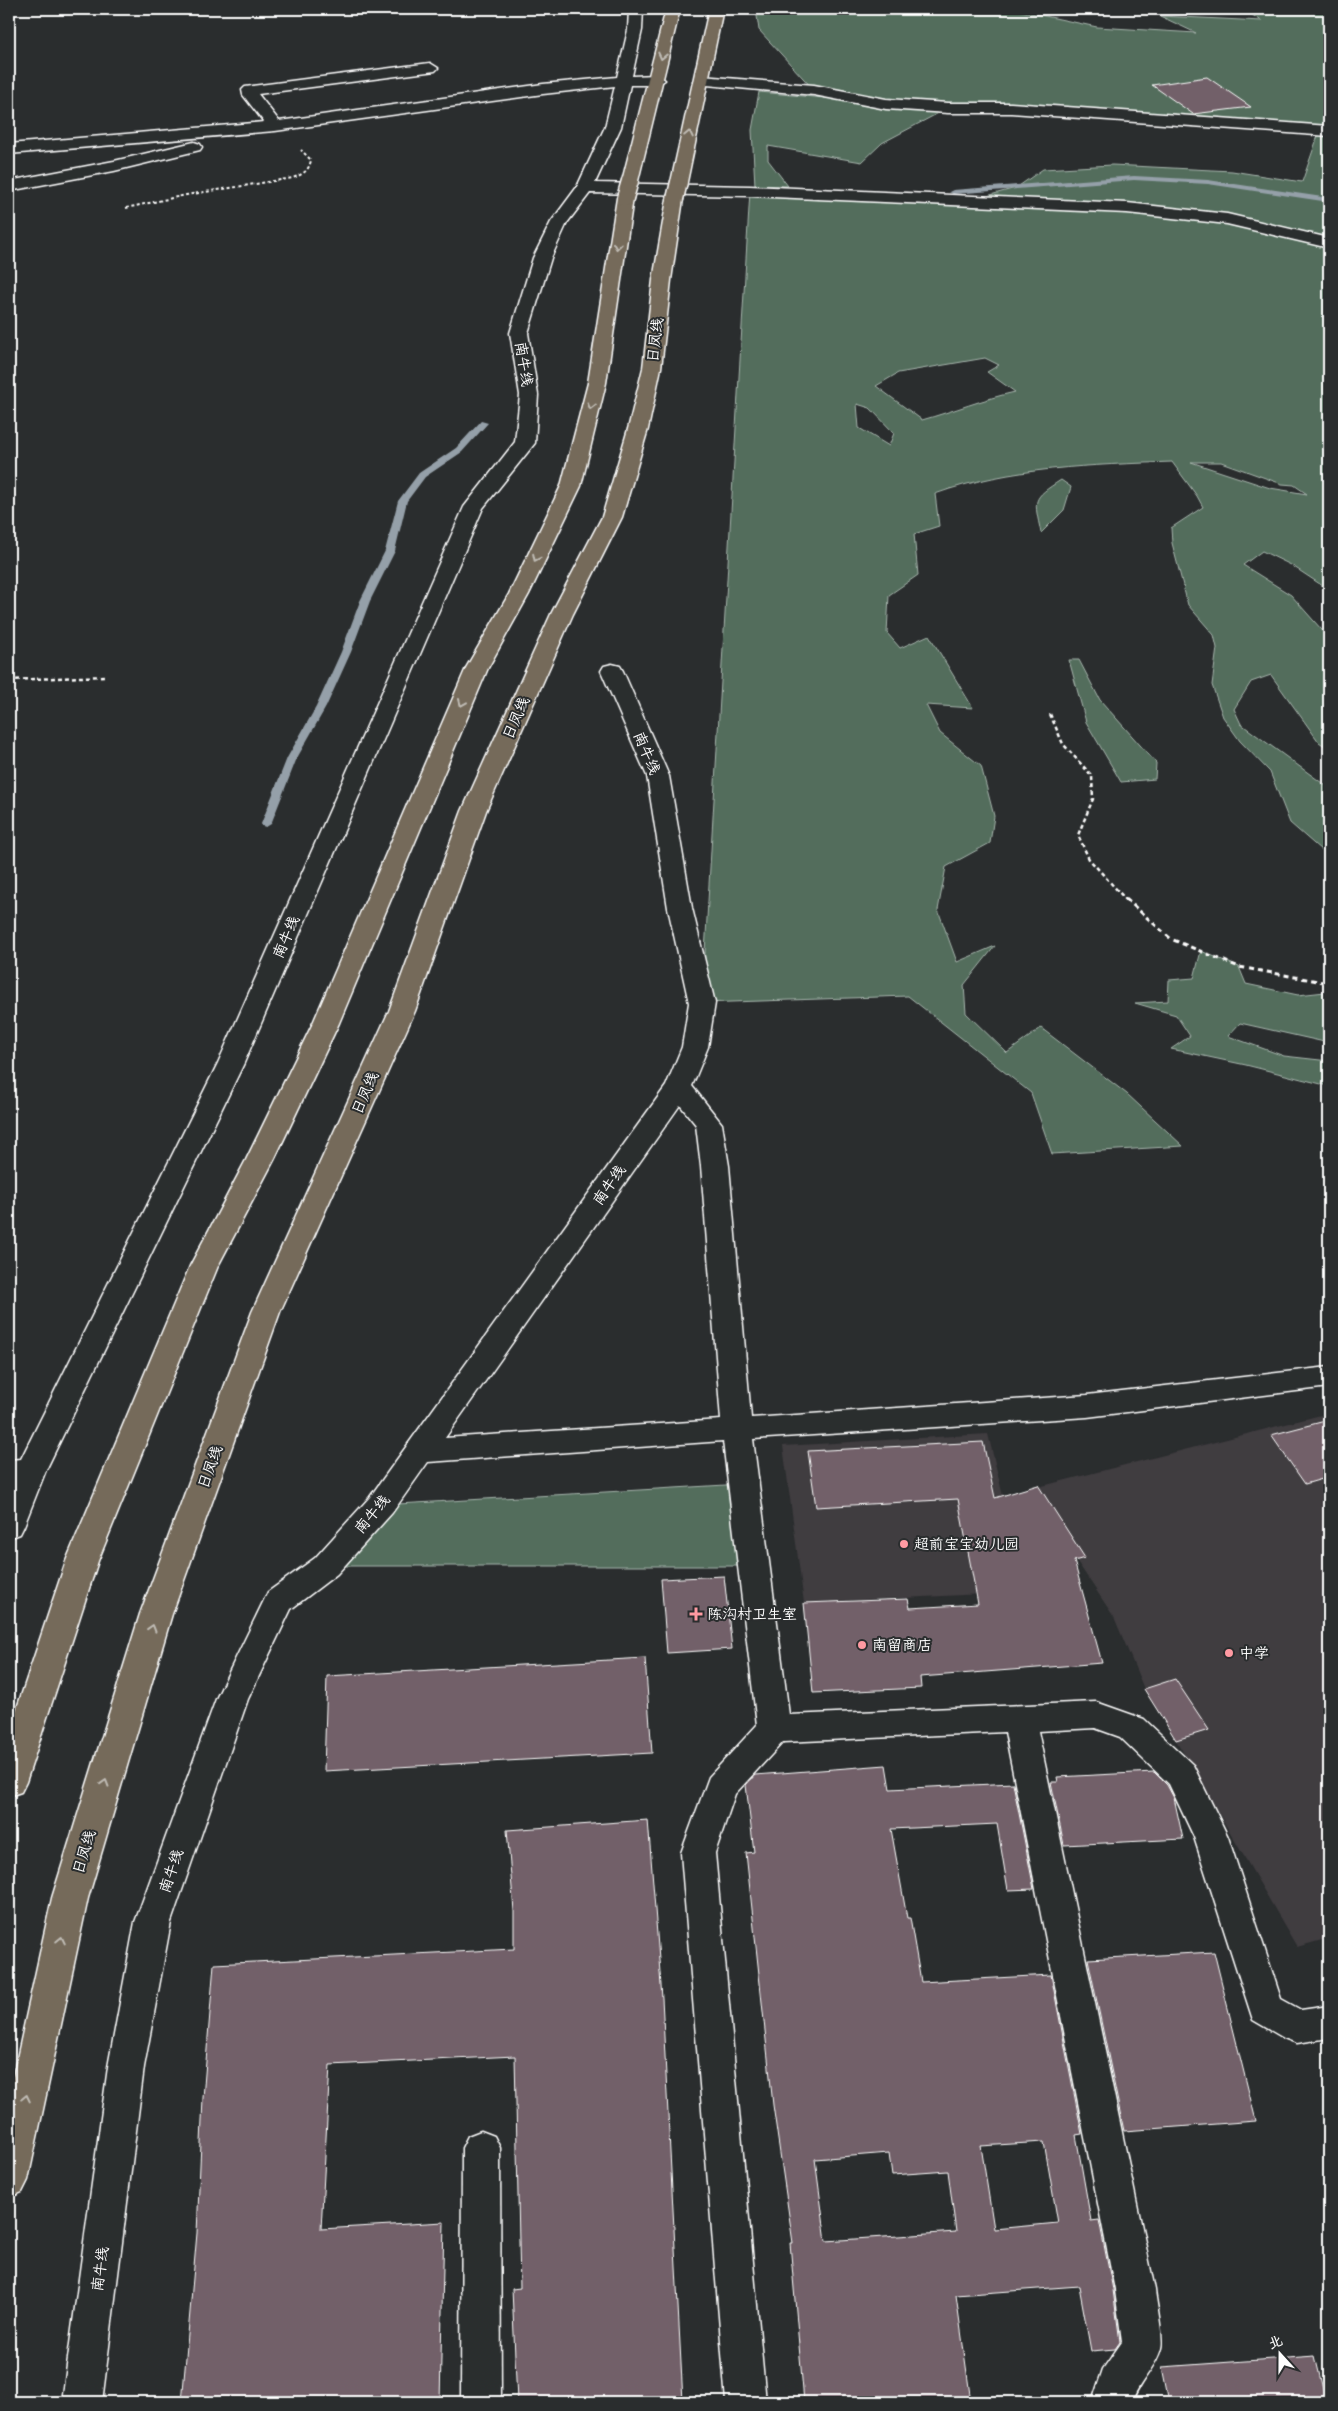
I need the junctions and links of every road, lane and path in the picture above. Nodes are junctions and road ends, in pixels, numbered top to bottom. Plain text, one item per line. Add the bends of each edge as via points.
1 (636, 9) edge
2 (673, 9) edge
3 (716, 9) edge
4 (430, 68) dead end
5 (657, 80) junction
6 (623, 81) junction
7 (700, 81) junction
8 (275, 126) junction
9 (1329, 131) edge
10 (9, 150) edge
11 (9, 186) edge
12 (585, 188) junction
13 (126, 208) dead end
14 (1329, 243) edge
15 (612, 671) dead end
16 (106, 676) dead end
17 (9, 680) edge
18 (1050, 714) dead end
19 (1329, 983) edge
20 (680, 1087) junction
21 (1329, 1377) edge
22 (737, 1431) junction
23 (420, 1451) junction
24 (20, 1470) edge
25 (9, 1526) edge
26 (1019, 1718) junction
27 (774, 1729) junction
28 (9, 1782) edge
29 (1329, 2022) edge
30 (481, 2148) dead end
31 (9, 2180) edge
32 (82, 2402) edge
33 (481, 2402) edge
34 (746, 2402) edge
35 (1112, 2402) edge

1 - 6 street, 南牛线 via 635,30
2 -> 5 highway
3 - 7 highway, 日凤线
4 - 8 street via 250,90
5 - 6 street
5 -> 28 highway via 627,189 597,383 571,486 519,594 477,668 326,1023 204,1266 82,1561
6 - 8 street
6 - 12 street, 南牛线 via 613,127
7 - 9 street via 814,90 886,104 1011,108
31 -> 7 highway, 日凤线 via 70,1898 169,1578 266,1312 402,1011 474,811 562,614 612,517 652,368 677,190
8 - 10 street
8 - 11 street via 114,166
8 - 13 path via 310,160 310,168 305,173 294,178 186,194
12 - 14 street via 750,191 1127,208 1227,219
12 - 24 street, 南牛线 via 559,222 542,258 519,333 529,395 525,443 474,507 231,1062
15 - 20 street, 南牛线 via 658,776 680,908 702,1003 694,1047
16 - 17 path
18 - 19 path via 1063,744 1092,776 1093,799 1078,835 1089,859 1132,906 1170,939 1239,967
20 - 22 street via 709,1124
20 - 23 street, 南牛线
21 - 22 street via 1087,1406
22 - 23 street
22 - 27 street
23 - 32 street, 南牛线 via 381,1505 326,1566 279,1601 225,1718 153,1922 126,2067
24 - 25 street, 南牛线
26 - 27 street
26 - 29 street via 1096,1715 1132,1728 1181,1776 1210,1837 1266,2009 1297,2027
26 - 35 street via 1135,2290 1142,2346 1117,2383
27 - 34 street via 721,1787 698,1853
30 - 33 street

